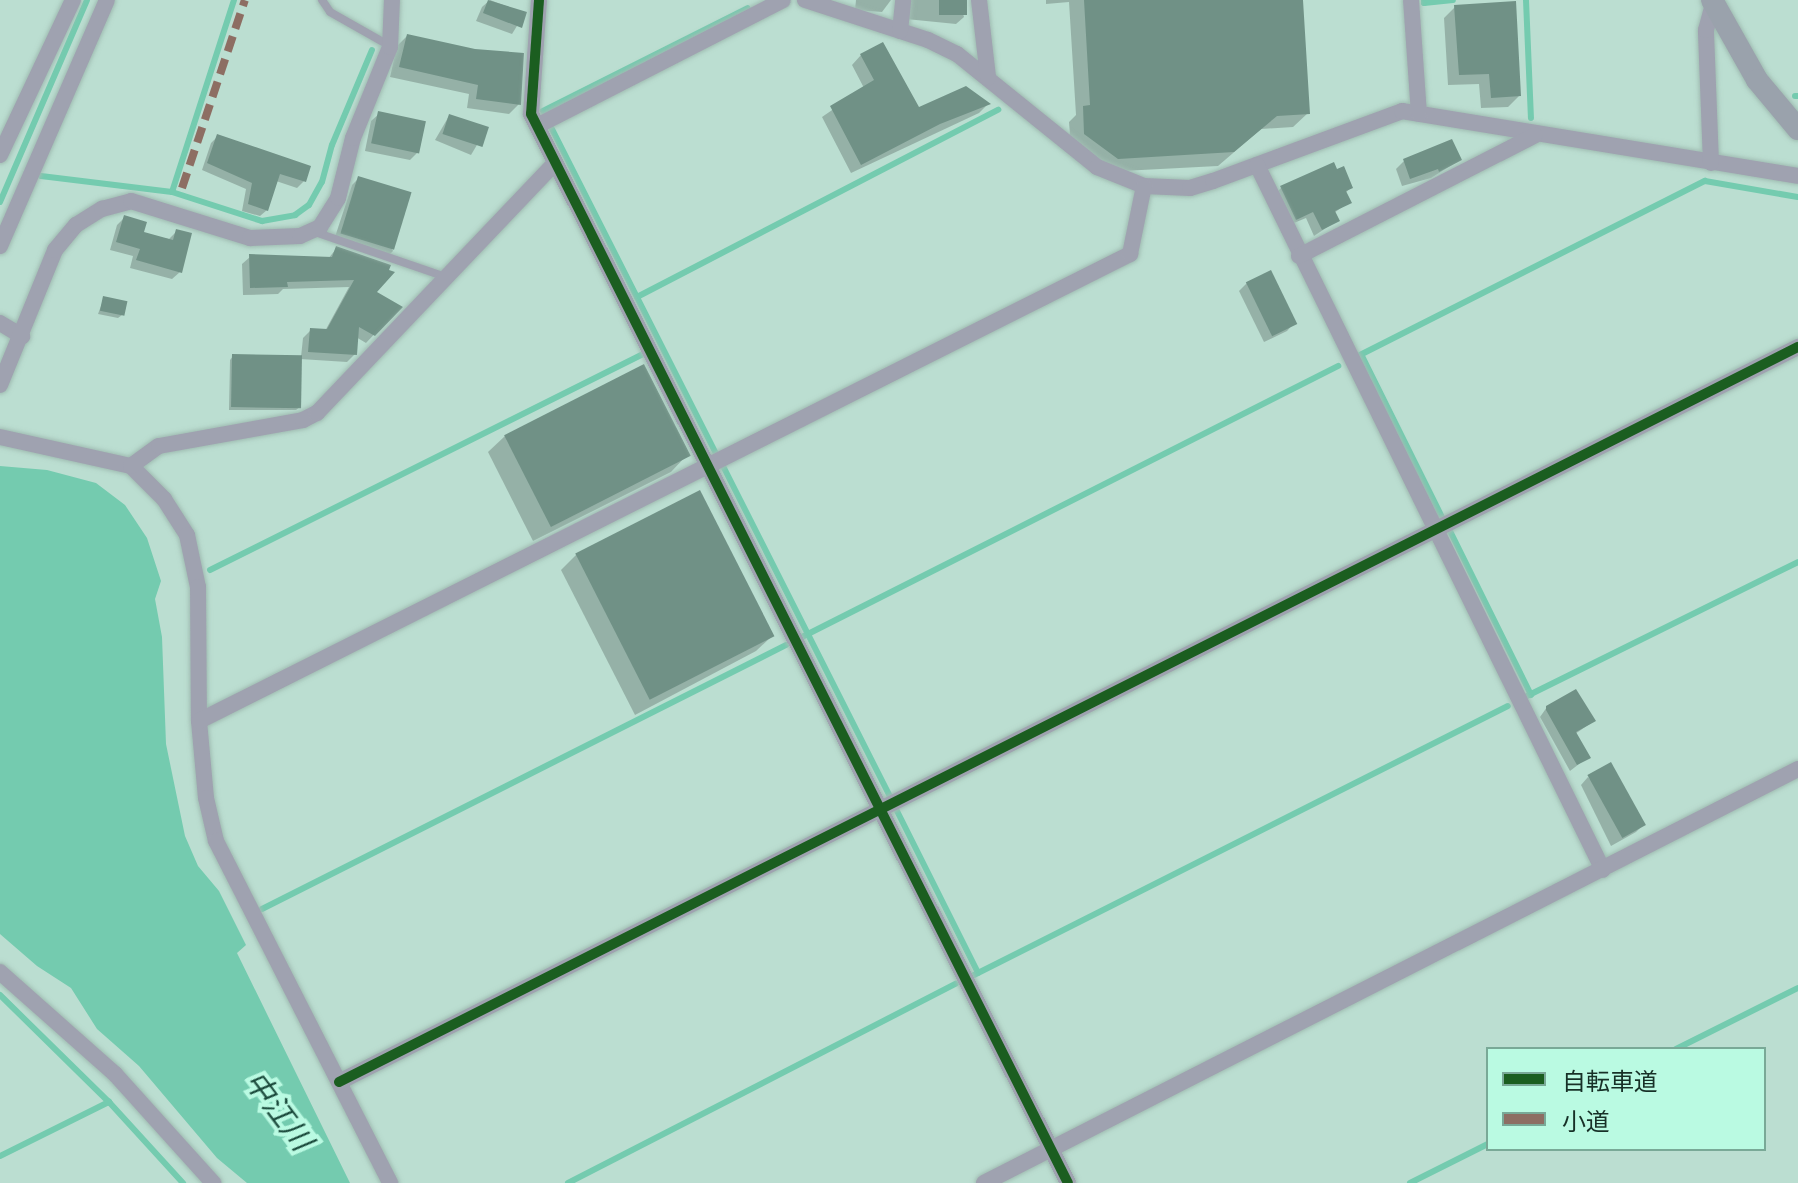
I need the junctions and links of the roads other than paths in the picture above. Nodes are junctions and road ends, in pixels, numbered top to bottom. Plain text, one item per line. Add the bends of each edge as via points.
1 (73, 0) edge
2 (107, 0) edge
3 (322, 0) edge
4 (392, 0) edge
5 (539, 0) edge
6 (783, 0) edge
7 (805, 0) edge
8 (903, 0) edge
9 (979, 0) edge
10 (1411, 0) edge
11 (1712, 2) edge
12 (900, 31) junction
13 (390, 47) junction
14 (988, 77) junction
15 (1419, 114) junction
16 (537, 126) junction
17 (1798, 129) edge
18 (1535, 135) junction
19 (0, 155) edge
20 (1711, 163) junction
21 (554, 164) junction
22 (1257, 165) junction
23 (1798, 176) edge
24 (1144, 186) junction
25 (313, 231) junction
26 (0, 246) edge
27 (1299, 256) junction
28 (447, 277) junction
29 (0, 323) edge
30 (22, 336) junction
31 (1798, 347) edge
32 (0, 385) edge
33 (0, 437) edge
34 (131, 466) junction
35 (707, 466) junction
36 (1434, 531) junction
37 (199, 721) junction
38 (1798, 769) edge
39 (879, 810) junction
40 (1603, 870) junction
41 (0, 972) edge
42 (339, 1082) junction
43 (1051, 1149) junction
44 (213, 1183) edge
45 (390, 1183) edge
46 (984, 1183) edge
47 (1068, 1183) edge

1 - 19 street
2 - 26 street
3 - 13 lane via 330,12
4 - 13 street
5 - 16 street via 531,114
6 - 16 street
7 - 12 street
8 - 12 street
9 - 14 street
10 - 15 street
11 - 17 main road via 1757,80
11 - 20 street via 1706,30
12 - 14 street via 942,46
13 - 25 street via 353,138 338,198 328,218
14 - 24 street via 1097,167
15 - 18 street
15 - 22 street via 1402,111
16 - 21 street
18 - 20 street
18 - 27 street
20 - 23 street
21 - 28 street
21 - 35 street
22 - 24 street via 1190,188
22 - 27 street
24 - 35 street via 1130,254
25 - 28 lane
25 - 30 street via 250,238 131,201 102,209 76,225 55,250
27 - 36 street
28 - 34 street via 317,413 159,446
29 - 30 street
30 - 32 street
31 - 36 street
33 - 34 street
34 - 37 street via 164,499 187,535 195,560
35 - 37 street
35 - 39 street
36 - 39 street
36 - 40 street
37 - 42 street via 216,841
38 - 40 street
39 - 42 street
39 - 43 street
40 - 43 street
41 - 44 street via 115,1074
42 - 45 street
43 - 46 street
43 - 47 street

